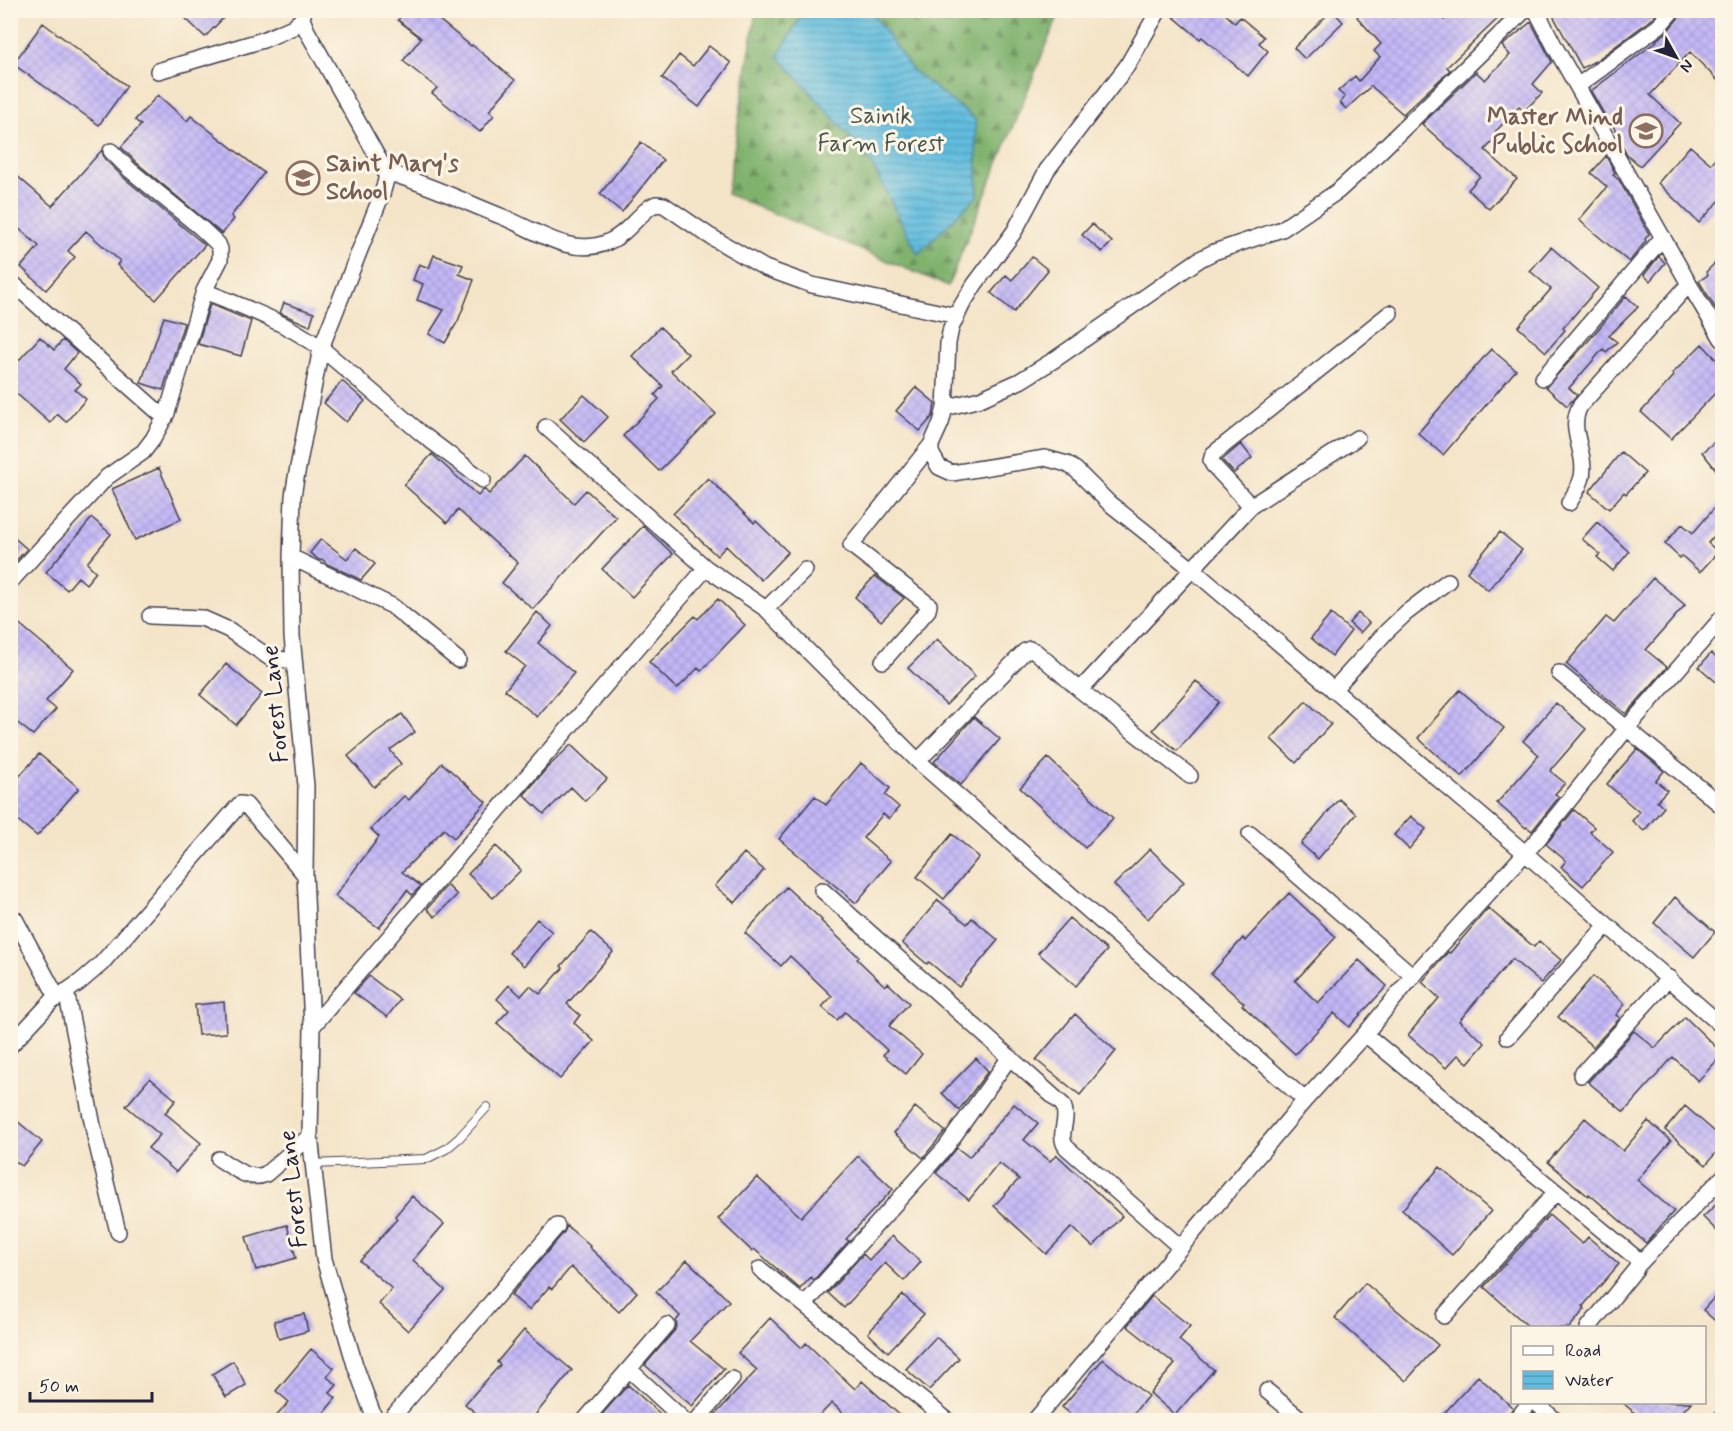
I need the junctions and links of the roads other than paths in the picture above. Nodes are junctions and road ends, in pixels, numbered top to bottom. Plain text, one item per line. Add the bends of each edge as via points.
1 (1159, 10) edge
2 (1525, 10) edge
3 (1536, 10) edge
4 (1673, 10) edge
5 (302, 13) edge
6 (158, 71) dead end
7 (1583, 82) dead end
8 (111, 151) dead end
9 (386, 172) junction
10 (1663, 237) junction
11 (10, 281) edge
12 (1689, 284) junction
13 (204, 291) junction
14 (1390, 314) dead end
15 (957, 316) junction
16 (1721, 332) edge
17 (321, 348) junction
18 (1543, 378) dead end
19 (945, 408) junction
20 (165, 418) junction
21 (546, 427) dead end
22 (1357, 438) dead end
23 (931, 445) junction
24 (483, 480) dead end
25 (1569, 503) dead end
26 (1251, 506) junction
27 (291, 557) junction
28 (706, 568) junction
29 (1192, 569) junction
30 (806, 570) dead end
31 (1448, 581) dead end
32 (10, 582) edge
33 (766, 609) junction
34 (150, 616) dead end
35 (1722, 618) edge
36 (458, 660) dead end
37 (883, 660) dead end
38 (294, 661) junction
39 (1559, 673) dead end
40 (1080, 690) junction
41 (1333, 690) junction
42 (1627, 728) junction
43 (918, 761) junction
44 (1190, 776) dead end
45 (1722, 806) edge
46 (1250, 834) dead end
47 (1525, 853) junction
48 (305, 875) junction
49 (822, 890) dead end
50 (15, 919) dead end
51 (1607, 925) junction
52 (1413, 976) junction
53 (1669, 978) junction
54 (62, 994) junction
55 (1722, 1026) edge
56 (312, 1027) junction
57 (1365, 1034) junction
58 (1508, 1037) dead end
59 (10, 1046) edge
60 (1010, 1057) junction
61 (1581, 1075) dead end
62 (1305, 1100) junction
63 (487, 1107) dead end
64 (310, 1136) junction
65 (219, 1159) dead end
66 (313, 1164) junction
67 (1722, 1178) edge
68 (1556, 1192) junction
69 (556, 1226) dead end
70 (118, 1232) dead end
71 (1180, 1247) junction
72 (1638, 1265) junction
73 (760, 1269) dead end
74 (805, 1304) junction
75 (1444, 1316) dead end
76 (667, 1325) dead end
77 (1590, 1326) edge
78 (630, 1370) junction
79 (732, 1379) dead end
80 (1267, 1391) dead end
81 (1528, 1404) edge
82 (1537, 1404) edge
83 (375, 1420) edge
84 (390, 1420) edge
85 (585, 1420) edge
86 (684, 1420) edge
87 (697, 1420) edge
88 (947, 1420) edge
89 (1035, 1420) edge
90 (1302, 1420) edge
91 (1516, 1420) edge
92 (1555, 1420) edge

1 - 15 street via 1127,66 1047,170 1014,232 975,284
2 - 19 street via 1350,181 1290,224 1200,260 1020,381 980,399
3 - 10 street
4 - 7 street via 1659,27
5 - 6 street via 293,27 263,40
5 - 9 street via 307,31
8 - 13 street via 218,244 220,260
9 - 15 street via 546,238 579,246 608,243 650,207 664,205 708,236 765,268 812,285
9 - 17 street, Forest Lane via 382,194
10 - 12 street
10 - 18 street
11 - 20 street
12 - 16 street
12 - 25 street via 1580,406 1574,422 1582,477
13 - 17 street via 275,320
13 - 20 street
14 - 26 street via 1213,454 1213,465
15 - 19 street via 948,343
17 - 24 street
17 - 27 street, Forest Lane via 296,478
19 - 23 street
20 - 32 street via 143,452 107,477
21 - 28 street
22 - 26 street
23 - 29 street via 939,467 952,473 1045,458 1067,464
23 - 37 street via 851,545 929,605
26 - 29 street
27 - 36 street via 392,606
27 - 38 street, Forest Lane
28 - 33 street
28 - 56 street
29 - 40 street
29 - 41 street
30 - 33 street
31 - 41 street via 1400,618
33 - 43 street
34 - 38 street via 202,618 229,630 270,658
35 - 42 street
38 - 48 street, Forest Lane via 306,786
39 - 42 street
40 - 43 street via 1035,651 1028,650
40 - 44 street
41 - 47 street
42 - 45 street
42 - 47 street
43 - 62 street
46 - 52 street
47 - 51 street
47 - 52 street
48 - 54 street via 246,805 240,804 114,949 88,976
48 - 56 street, Forest Lane
49 - 60 street
50 - 54 street
51 - 53 street
51 - 58 street
52 - 57 street
53 - 55 street
53 - 61 street
54 - 59 street
54 - 70 street
56 - 64 street, Forest Lane
57 - 62 street
57 - 68 street
60 - 71 street via 1063,1105 1066,1116 1062,1139 1066,1147
60 - 74 street via 946,1147
62 - 71 street
63 - 66 lane via 459,1138 426,1159
64 - 65 street via 259,1177 246,1175
64 - 66 street, Forest Lane
66 - 83 street, Forest Lane via 324,1259
67 - 72 street
68 - 72 street via 1636,1258
68 - 75 street
69 - 84 street
71 - 89 street
72 - 77 street
73 - 74 street
74 - 88 street
76 - 78 street
78 - 85 street
78 - 86 street
79 - 87 street
80 - 90 street
81 - 91 street
82 - 92 street

